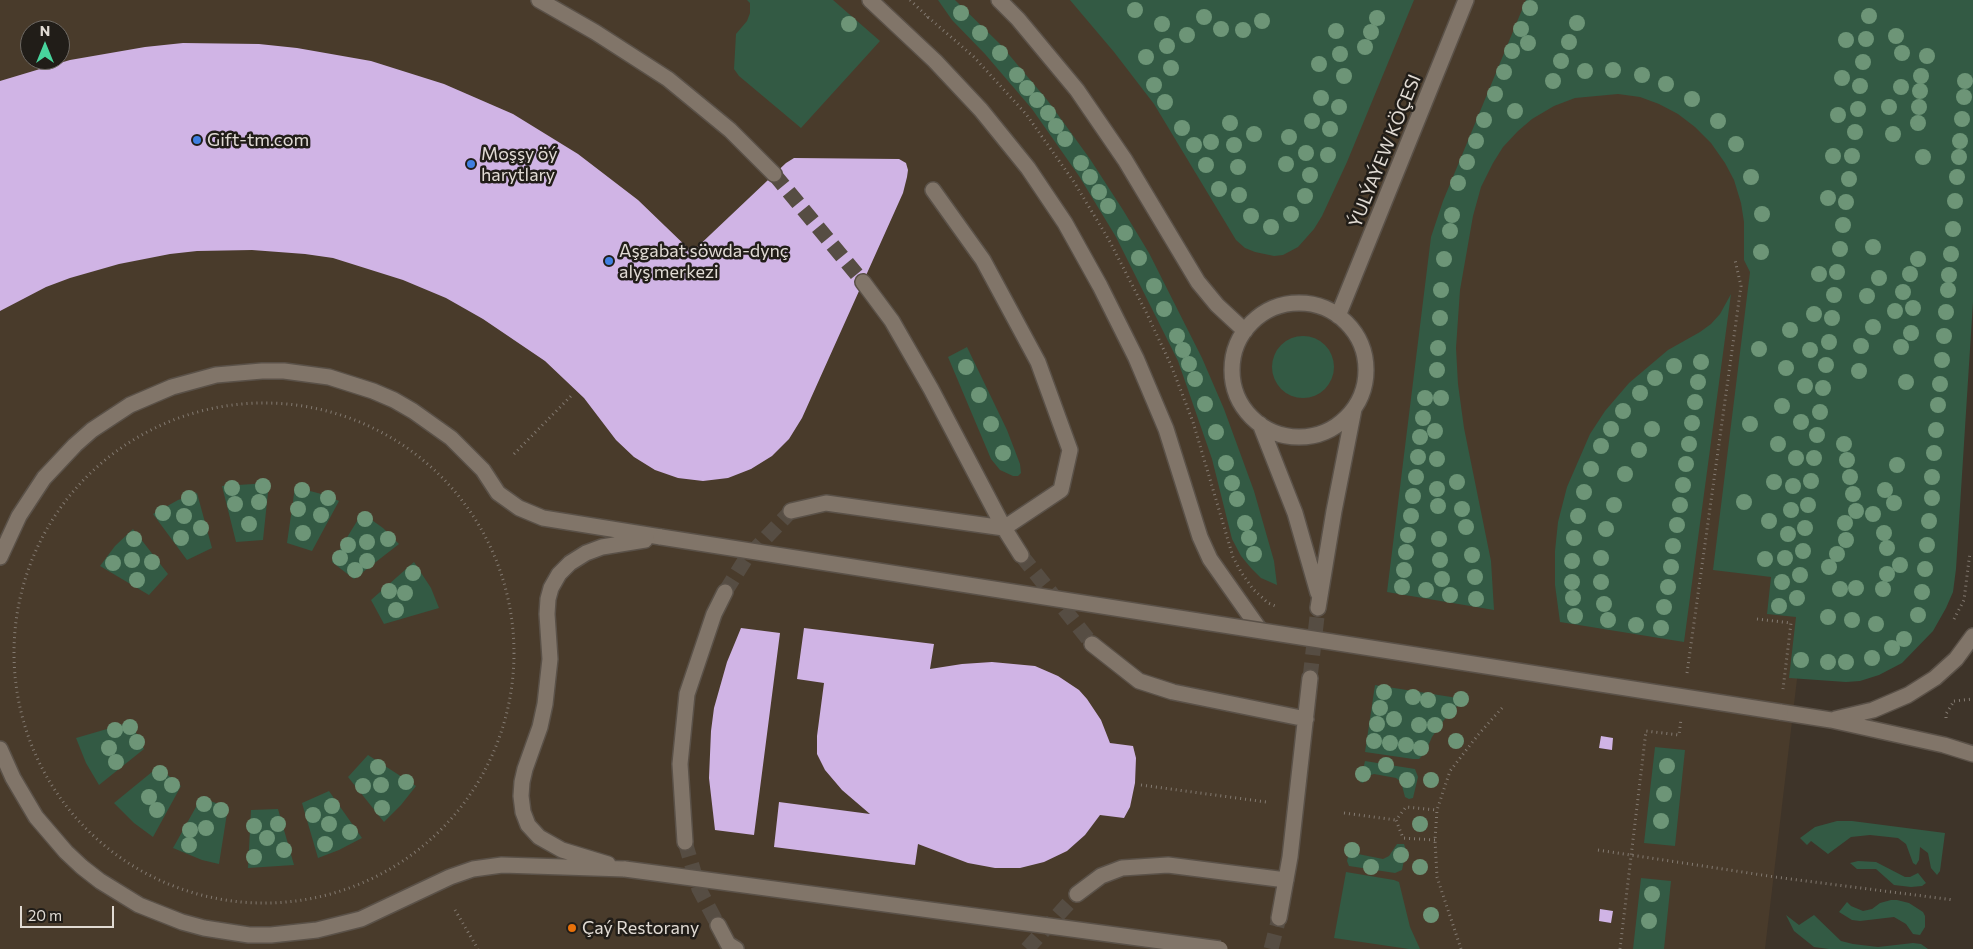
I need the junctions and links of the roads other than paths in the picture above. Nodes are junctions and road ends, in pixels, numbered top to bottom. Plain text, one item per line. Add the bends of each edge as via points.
1 (539, 0) edge
2 (870, 0) edge
3 (999, 0) edge
4 (1466, 0) edge
5 (774, 174) tunnel mouth
6 (933, 190) dead end
7 (863, 282) tunnel mouth
8 (1338, 316) junction
9 (1245, 331) junction
10 (1354, 409) junction
11 (1260, 424) junction
12 (791, 511) tunnel mouth
13 (1004, 528) junction
14 (661, 537) junction
15 (1022, 555) tunnel mouth
16 (0, 558) edge
17 (725, 592) tunnel mouth
18 (1260, 630) junction
19 (1973, 636) edge
20 (1092, 644) tunnel mouth
21 (1310, 678) tunnel mouth
22 (1306, 719) junction
23 (1831, 720) junction
24 (0, 749) edge
25 (1973, 754) edge
26 (685, 842) tunnel mouth
27 (625, 869) junction
28 (1286, 880) junction
29 (1077, 894) tunnel mouth
30 (1278, 918) tunnel mouth
31 (718, 925) tunnel mouth
32 (1184, 947) edge
33 (736, 949) edge
34 (1220, 949) edge

1 - 5 street via 668,80 730,130
2 - 18 street via 981,110 1028,168 1065,223 1136,358 1166,429 1210,559
3 - 9 street via 1077,90 1125,160 1198,282
4 - 8 street, ÝULÝAÝEW KÖÇESI
6 - 13 street via 983,260 1038,362 1070,450 1061,490
7 - 13 street via 892,321 931,389
8 - 9 street via 1323,307 1288,304 1257,318
8 - 10 street via 1351,328 1366,359 1362,394
9 - 11 street via 1237,346 1233,381 1243,405
10 - 11 street via 1342,422 1310,436 1276,432
10 - 11 street via 1319,603 1295,513
12 - 13 street via 826,503
13 - 15 street
14 - 16 street via 543,518 519,508 498,493 482,470 451,438 394,400 329,377 262,371 216,375 172,387 130,405 92,430 59,461 30,496
14 - 18 street, bridge
14 - 27 street via 602,547 570,563 559,574 548,599 550,659 545,704 522,782 523,812 528,825 539,837 562,850
17 - 26 street via 714,614 687,694 680,764
18 - 23 street, bridge
19 - 23 street via 1956,659 1935,678 1908,695 1873,710
20 - 22 street via 1140,680 1173,692
21 - 22 street
22 - 28 street
23 - 25 street
24 - 27 street via 32,811 50,835 82,867 139,905 204,928 272,935 317,930 361,919 450,876 473,869 502,865
27 - 32 street, bridge
28 - 29 street via 1168,865 1122,868 1101,876
28 - 30 street
31 - 33 street via 728,944
32 - 34 street, bridge

